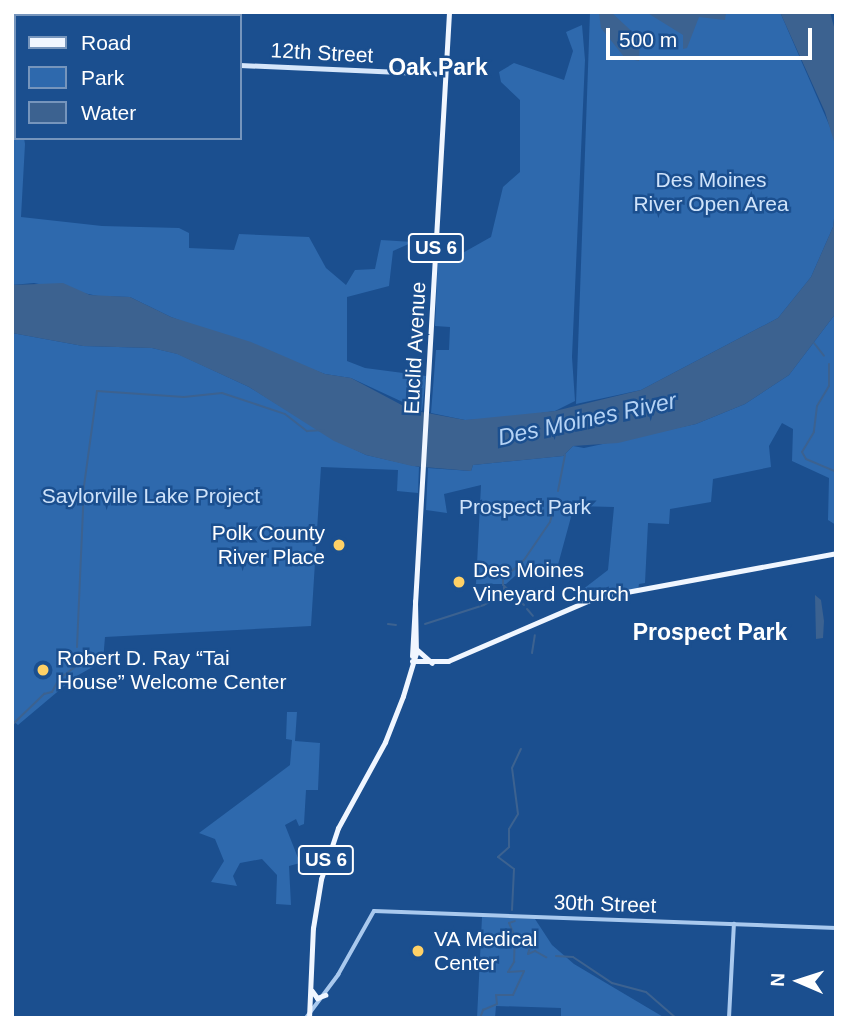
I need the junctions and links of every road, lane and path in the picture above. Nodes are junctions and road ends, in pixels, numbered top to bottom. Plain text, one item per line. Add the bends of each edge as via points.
1 (449, 12) edge
2 (242, 65) edge
3 (445, 75) junction
4 (836, 552) edge
5 (415, 601) junction
6 (416, 648) junction
7 (412, 658) junction
8 (432, 663) junction
9 (734, 924) junction
10 (836, 929) edge
11 (310, 988) junction
12 (325, 995) junction
13 (308, 1016) edge
14 (729, 1018) edge

1 - 3 main road, Euclid Avenue / US 6
2 - 3 main road, 12th Street
3 - 5 main road, Euclid Avenue / US 6
4 - 8 main road via 594,598 453,659
5 - 6 main road, Euclid Avenue / US 6
5 - 7 main road, Euclid Avenue / US 6
6 - 7 main road, Euclid Avenue / US 6
6 - 8 main road
7 - 8 main road
7 - 11 main road, US 6 via 392,725 338,828 326,862 313,928
9 - 10 street, 30th Street
9 - 12 street, 30th Street via 374,911
9 - 14 street
11 - 12 main road via 317,998
11 - 13 main road, US 6
12 - 13 street

